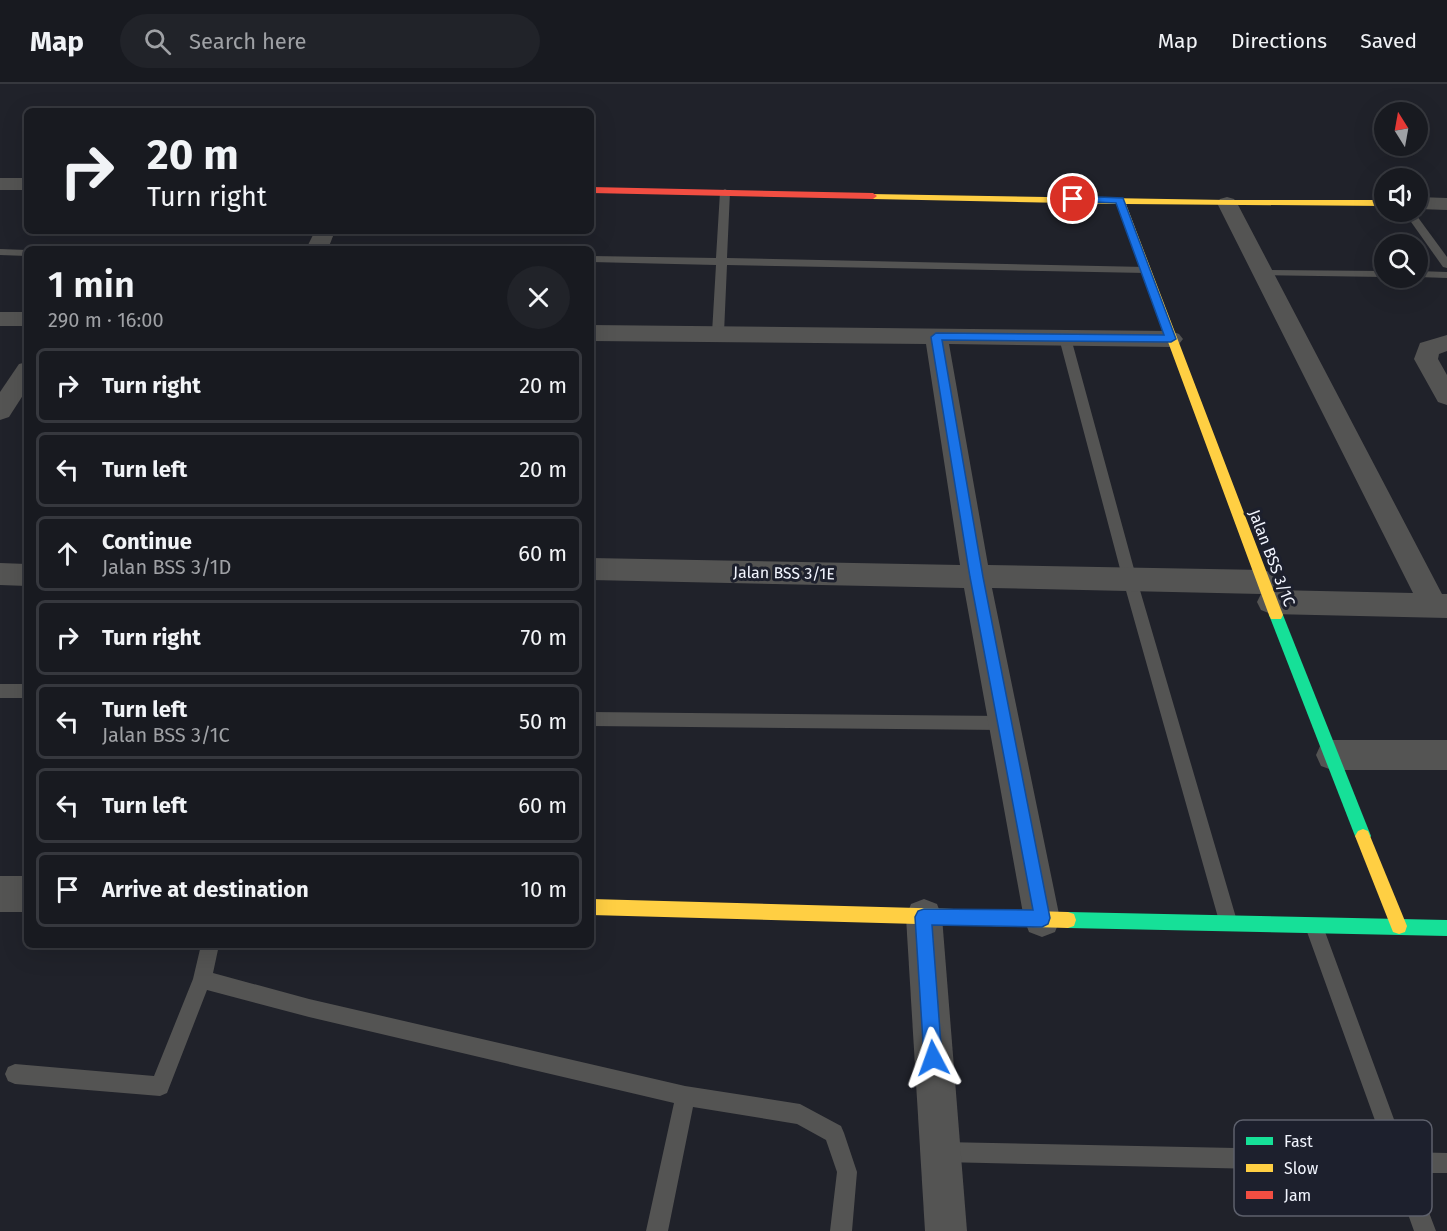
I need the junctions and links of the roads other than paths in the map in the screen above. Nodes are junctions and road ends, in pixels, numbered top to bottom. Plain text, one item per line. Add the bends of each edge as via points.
1 (0, 184) edge
2 (24, 184) edge
3 (594, 190) edge
4 (725, 192) junction
5 (1120, 200) junction
6 (1227, 203) junction
7 (1374, 203) edge
8 (1428, 203) edge
9 (1447, 204) edge
10 (1416, 222) edge
11 (0, 252) edge
12 (24, 253) edge
13 (594, 259) edge
14 (722, 260) junction
15 (1447, 265) edge
16 (1146, 270) junction
17 (1262, 273) junction
18 (1374, 274) edge
19 (1428, 274) edge
20 (1447, 275) edge
21 (0, 319) edge
22 (24, 319) edge
23 (594, 333) edge
24 (718, 333) junction
25 (936, 337) junction
26 (1065, 338) junction
27 (1171, 339) junction
28 (1447, 343) edge
29 (24, 375) edge
30 (1447, 396) edge
31 (0, 411) edge
32 (594, 569) edge
33 (0, 574) edge
34 (24, 575) edge
35 (976, 577) junction
36 (1130, 580) junction
37 (1268, 592) junction
38 (1440, 606) edge
39 (0, 691) edge
40 (24, 691) edge
41 (594, 719) edge
42 (1003, 723) junction
43 (1332, 755) junction
44 (1447, 755) edge
45 (0, 894) edge
46 (24, 894) edge
47 (594, 907) edge
48 (924, 917) junction
49 (1042, 918) junction
50 (1228, 925) junction
51 (1314, 926) junction
52 (1399, 926) junction
53 (1447, 928) edge
54 (209, 948) edge
55 (201, 979) junction
56 (15, 1074) dead end
57 (685, 1096) junction
58 (1384, 1120) edge
59 (939, 1152) junction
60 (1234, 1157) edge
61 (1432, 1162) edge
62 (1447, 1163) edge
63 (1419, 1216) edge
64 (657, 1231) edge
65 (841, 1231) edge
66 (946, 1231) edge
67 (1425, 1231) edge

1 - 2 street
3 - 4 street
4 - 5 street
4 - 14 lane
5 - 6 street
5 - 16 street, Jalan BSS 3/1C
6 - 7 street
6 - 17 street
8 - 9 street
10 - 15 lane
11 - 12 lane
13 - 14 lane
14 - 16 lane
14 - 24 lane
16 - 27 street, Jalan BSS 3/1C
17 - 18 lane
17 - 38 street
19 - 20 lane
21 - 22 street
23 - 24 street
24 - 25 street
25 - 26 street
25 - 35 street
26 - 27 street
26 - 36 lane
27 - 37 street, Jalan BSS 3/1C
28 - 30 street via 1428,349 1426,359
29 - 31 street
32 - 35 street, Jalan BSS 3/1E
33 - 34 street
35 - 36 street, Jalan BSS 3/1E
35 - 42 street
36 - 37 street, Jalan BSS 3/1E
36 - 50 lane
37 - 38 street, Jalan BSS 3/1E
37 - 43 street, Jalan BSS 3/1C
39 - 40 lane
41 - 42 lane
42 - 49 street
43 - 44 street
43 - 52 street, Jalan BSS 3/1C
45 - 46 street
47 - 48 street
48 - 49 street
48 - 59 street
49 - 50 street
50 - 51 street
51 - 52 street
51 - 58 lane
52 - 53 street
54 - 55 lane
55 - 56 lane via 160,1086
55 - 57 lane
57 - 64 lane
57 - 65 lane via 801,1114 834,1133 848,1172
59 - 60 lane
59 - 66 street
61 - 62 lane
63 - 67 lane

